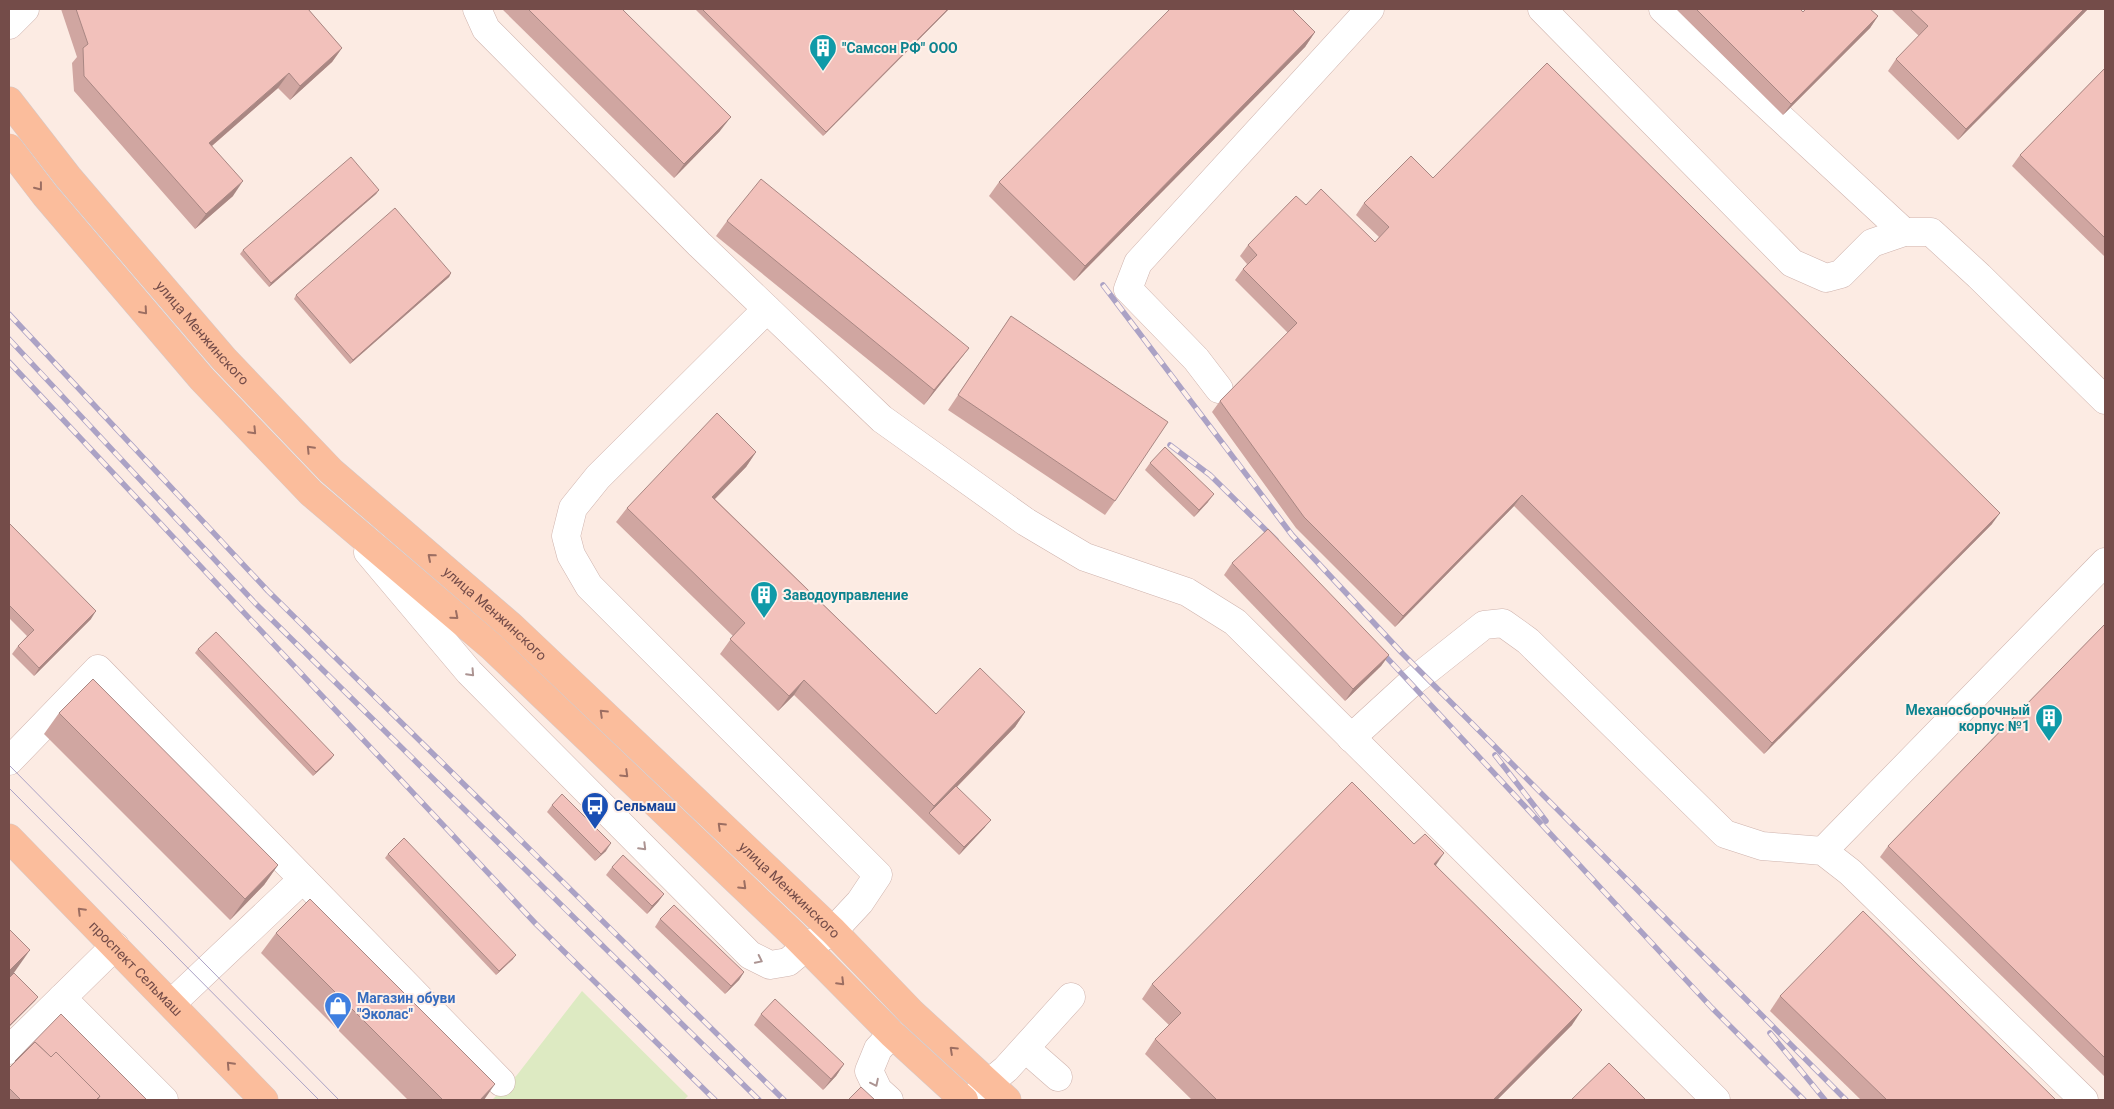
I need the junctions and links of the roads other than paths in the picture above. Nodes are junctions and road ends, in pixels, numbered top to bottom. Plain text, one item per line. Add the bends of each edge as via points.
1 (25, 9) edge
2 (477, 9) edge
3 (1370, 9) edge
4 (1542, 9) edge
5 (1663, 9) edge
6 (9, 25) edge
7 (9, 101) edge
8 (9, 148) edge
9 (1904, 232) junction
10 (767, 309) junction
11 (1219, 389) dead end
12 (2105, 400) edge
13 (338, 516) junction
14 (2105, 562) edge
15 (1352, 738) junction
16 (9, 761) edge
17 (9, 838) edge
18 (1823, 851) junction
19 (304, 879) junction
20 (833, 931) junction
21 (115, 946) junction
22 (806, 947) junction
23 (1071, 997) dead end
24 (62, 998) junction
25 (172, 1003) junction
26 (892, 1034) junction
27 (1026, 1049) junction
28 (9, 1050) edge
29 (1058, 1077) dead end
30 (500, 1082) dead end
31 (989, 1095) edge
32 (164, 1100) edge
33 (264, 1100) edge
34 (888, 1100) edge
35 (964, 1100) edge
36 (1716, 1100) edge
37 (2084, 1100) edge

1 - 6 lane
2 - 10 lane via 486,29
3 - 11 lane via 1138,263 1128,289 1196,359
4 - 9 lane via 1792,263 1826,278 1841,274 1872,243
5 - 9 lane
20 -> 7 main road, улица Менжинского via 511,626 331,471 224,359 68,176
8 -> 13 main road, улица Менжинского via 45,195 202,379 311,493
9 - 12 lane via 1930,232
10 - 15 lane via 882,419 1026,522 1085,557 1188,592 1235,622
10 - 20 lane via 598,477 573,508 566,536 571,554 588,586 878,875 860,902
13 -> 22 main road, улица Менжинского via 492,647
13 -> 22 lane via 469,672 750,955 770,965 788,962
14 - 18 lane
15 - 18 lane via 1411,683 1484,625 1503,623 1528,641 1725,834 1762,846
15 - 36 lane
16 - 19 lane via 98,669
21 -> 17 main road, проспект Сельмаш
18 - 37 lane via 1850,872
19 - 25 lane
19 - 30 lane
20 - 22 lane
31 -> 20 main road, улица Менжинского
21 - 24 lane
21 - 25 main road, проспект Сельмаш
22 -> 26 main road, улица Менжинского
23 - 27 lane
24 - 28 lane
24 - 32 lane
33 -> 25 main road, проспект Сельмаш
26 -> 34 lane via 878,1049 869,1071 878,1090
26 - 35 main road, улица Менжинского
27 - 29 lane
27 - 31 lane

